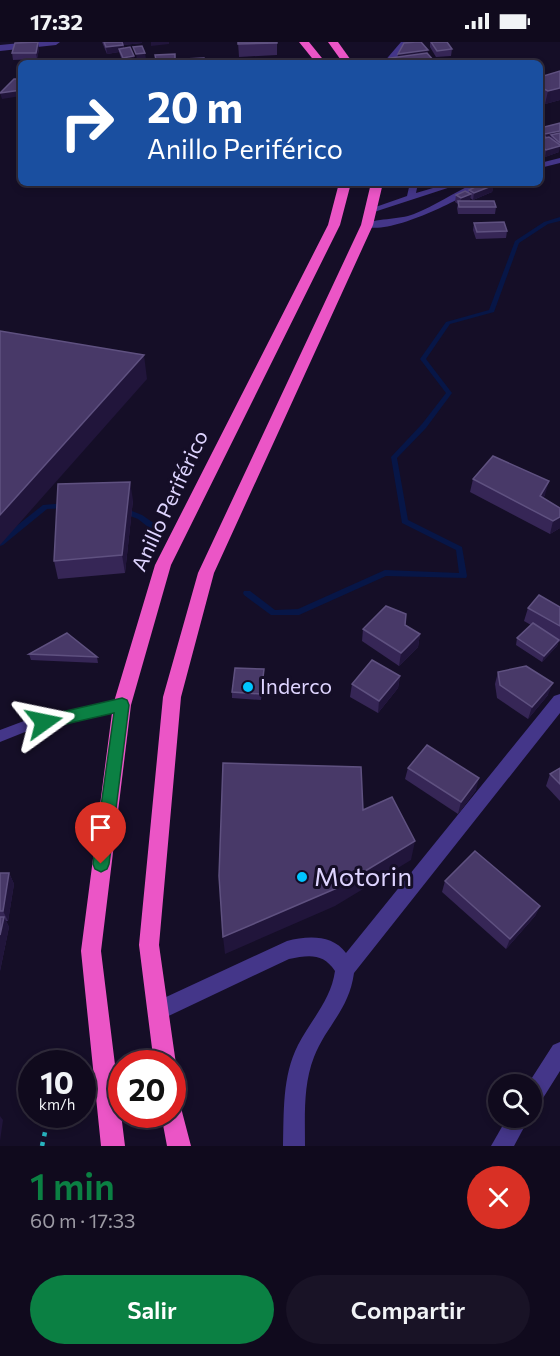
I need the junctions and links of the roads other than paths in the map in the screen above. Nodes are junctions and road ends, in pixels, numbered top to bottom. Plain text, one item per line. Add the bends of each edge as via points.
1 (56, 42) edge
2 (304, 42) edge
3 (333, 42) edge
4 (406, 42) edge
5 (0, 48) edge
6 (319, 60) edge
7 (346, 60) edge
8 (391, 60) edge
9 (560, 160) edge
10 (543, 165) edge
11 (344, 186) edge
12 (376, 186) edge
13 (413, 186) edge
14 (449, 186) edge
15 (474, 186) edge
16 (411, 198) junction
17 (369, 218) junction
18 (560, 701) edge
19 (122, 705) junction
20 (0, 736) edge
21 (345, 969) junction
22 (158, 1011) junction
23 (163, 1050) edge
24 (560, 1052) edge
25 (542, 1081) edge
26 (175, 1128) edge
27 (514, 1128) edge
28 (507, 1144) edge
29 (113, 1146) edge
30 (179, 1146) edge
31 (294, 1146) edge

1 - 5 street
2 - 6 highway
3 - 7 highway
4 - 8 street
9 - 10 lane
11 - 19 highway, Anillo Periférico via 334,225 163,565
12 - 17 highway
13 - 16 lane
14 - 16 lane
15 - 17 lane via 417,216 397,222
16 - 17 lane
17 - 22 highway via 206,573 172,697 149,945
18 - 21 street
19 - 20 lane
19 - 29 highway, Anillo Periférico via 91,951
21 - 22 street via 334,953 310,945 299,947
21 - 31 street via 342,991 305,1053 295,1092
22 - 23 highway
24 - 25 street
26 - 30 highway
27 - 28 street

